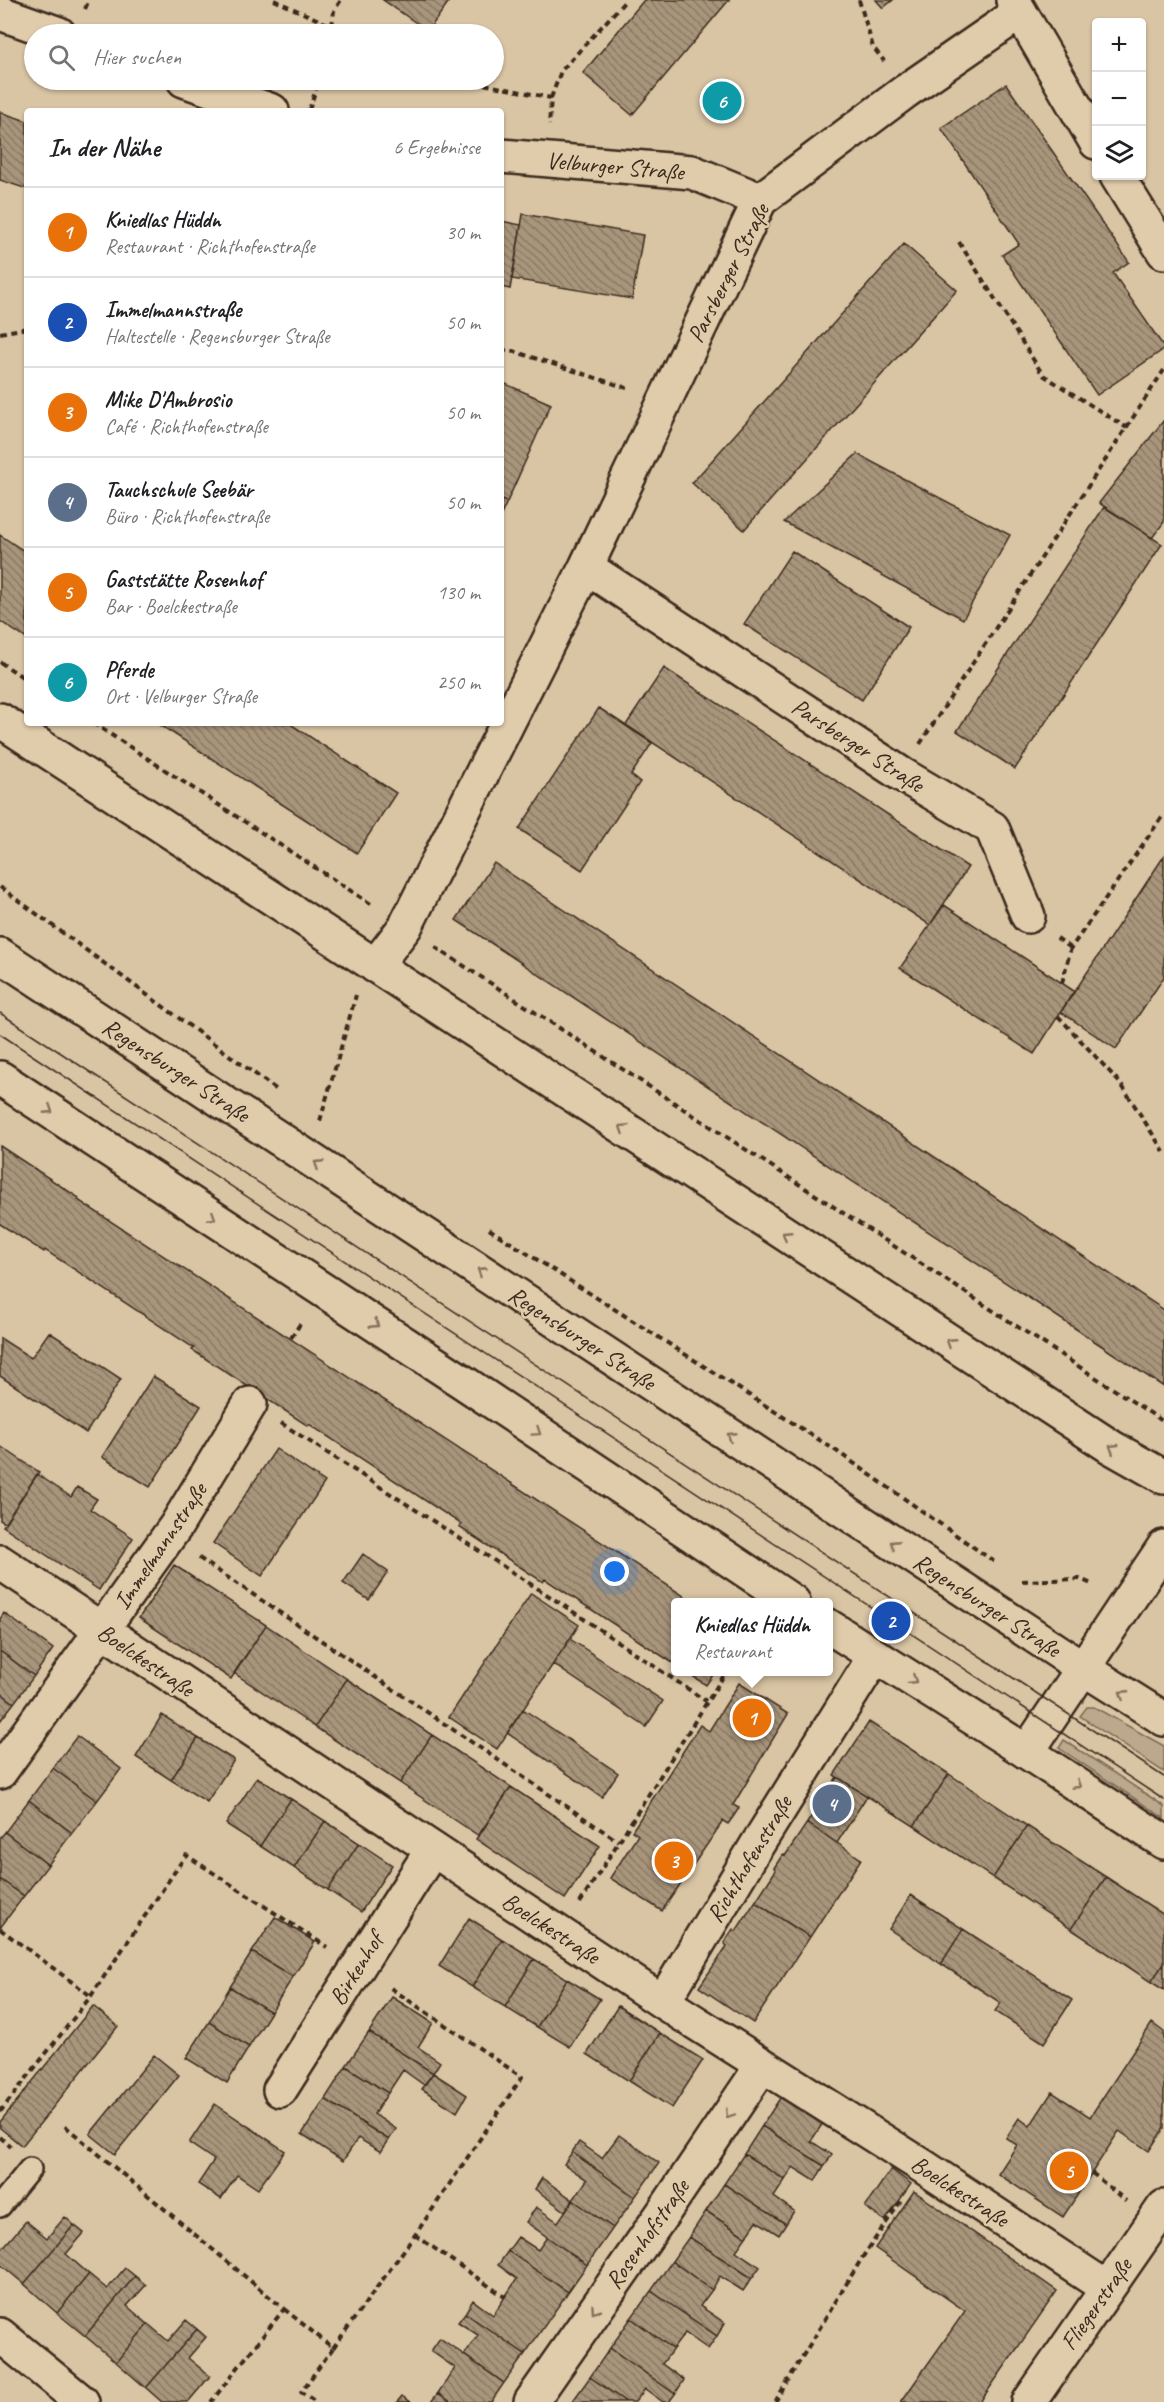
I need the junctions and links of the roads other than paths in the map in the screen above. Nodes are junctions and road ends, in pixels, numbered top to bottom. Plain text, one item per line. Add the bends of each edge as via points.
1 (1016, 6) edge
2 (0, 13) edge
3 (31, 24) edge
4 (212, 90) edge
5 (263, 108) edge
6 (1092, 134) edge
7 (504, 156) edge
8 (1119, 180) edge
9 (760, 200) junction
10 (1164, 252) edge
11 (586, 567) junction
12 (0, 720) edge
13 (1028, 916) dead end
14 (0, 955) edge
15 (375, 966) junction
16 (0, 1078) edge
17 (250, 1404) road end
18 (1164, 1477) edge
19 (1164, 1547) edge
20 (0, 1562) edge
21 (787, 1598) edge
22 (833, 1629) edge
23 (103, 1631) junction
24 (875, 1656) junction
25 (1083, 1668) junction
26 (1164, 1719) edge
27 (1027, 1752) junction
28 (0, 1773) edge
29 (1164, 1842) edge
30 (432, 1850) junction
31 (663, 2002) junction
32 (762, 2066) junction
33 (280, 2090) dead end
34 (30, 2169) dead end
35 (0, 2206) edge
36 (1164, 2207) edge
37 (1107, 2288) junction
38 (0, 2335) edge
39 (82, 2402) edge
40 (531, 2402) edge
41 (1029, 2402) edge

1 - 6 street
1 - 9 street, Parsberger Straße
2 - 3 street
4 - 5 street
7 - 9 street, Velburger Straße via 692,172
8 - 10 street
9 - 11 street, Parsberger Straße
11 - 13 street, Parsberger Straße via 901,774 992,828
11 - 15 street, Parsberger Straße via 405,927
12 - 15 street
25 -> 14 street, Regensburger Straße
18 -> 15 street via 1101,1441
16 -> 21 street
17 - 23 street, Immelmannstraße via 168,1537
19 - 25 street
20 - 23 street, Boelckestraße
22 - 24 street
23 - 28 street, Immelmannstraße
23 - 30 street, Boelckestraße
24 -> 27 street
24 - 31 street, Richthofenstraße
26 -> 25 street, Regensburger Straße
25 - 27 street
27 -> 29 street
30 - 31 street, Boelckestraße
30 - 33 street, Birkenhof
31 - 32 street, Boelckestraße
32 - 37 street, Boelckestraße
32 -> 40 street, Rosenhofstraße
34 - 35 lane
36 - 37 street, Fliegerstraße
37 - 41 street, Fliegerstraße
38 - 39 street

